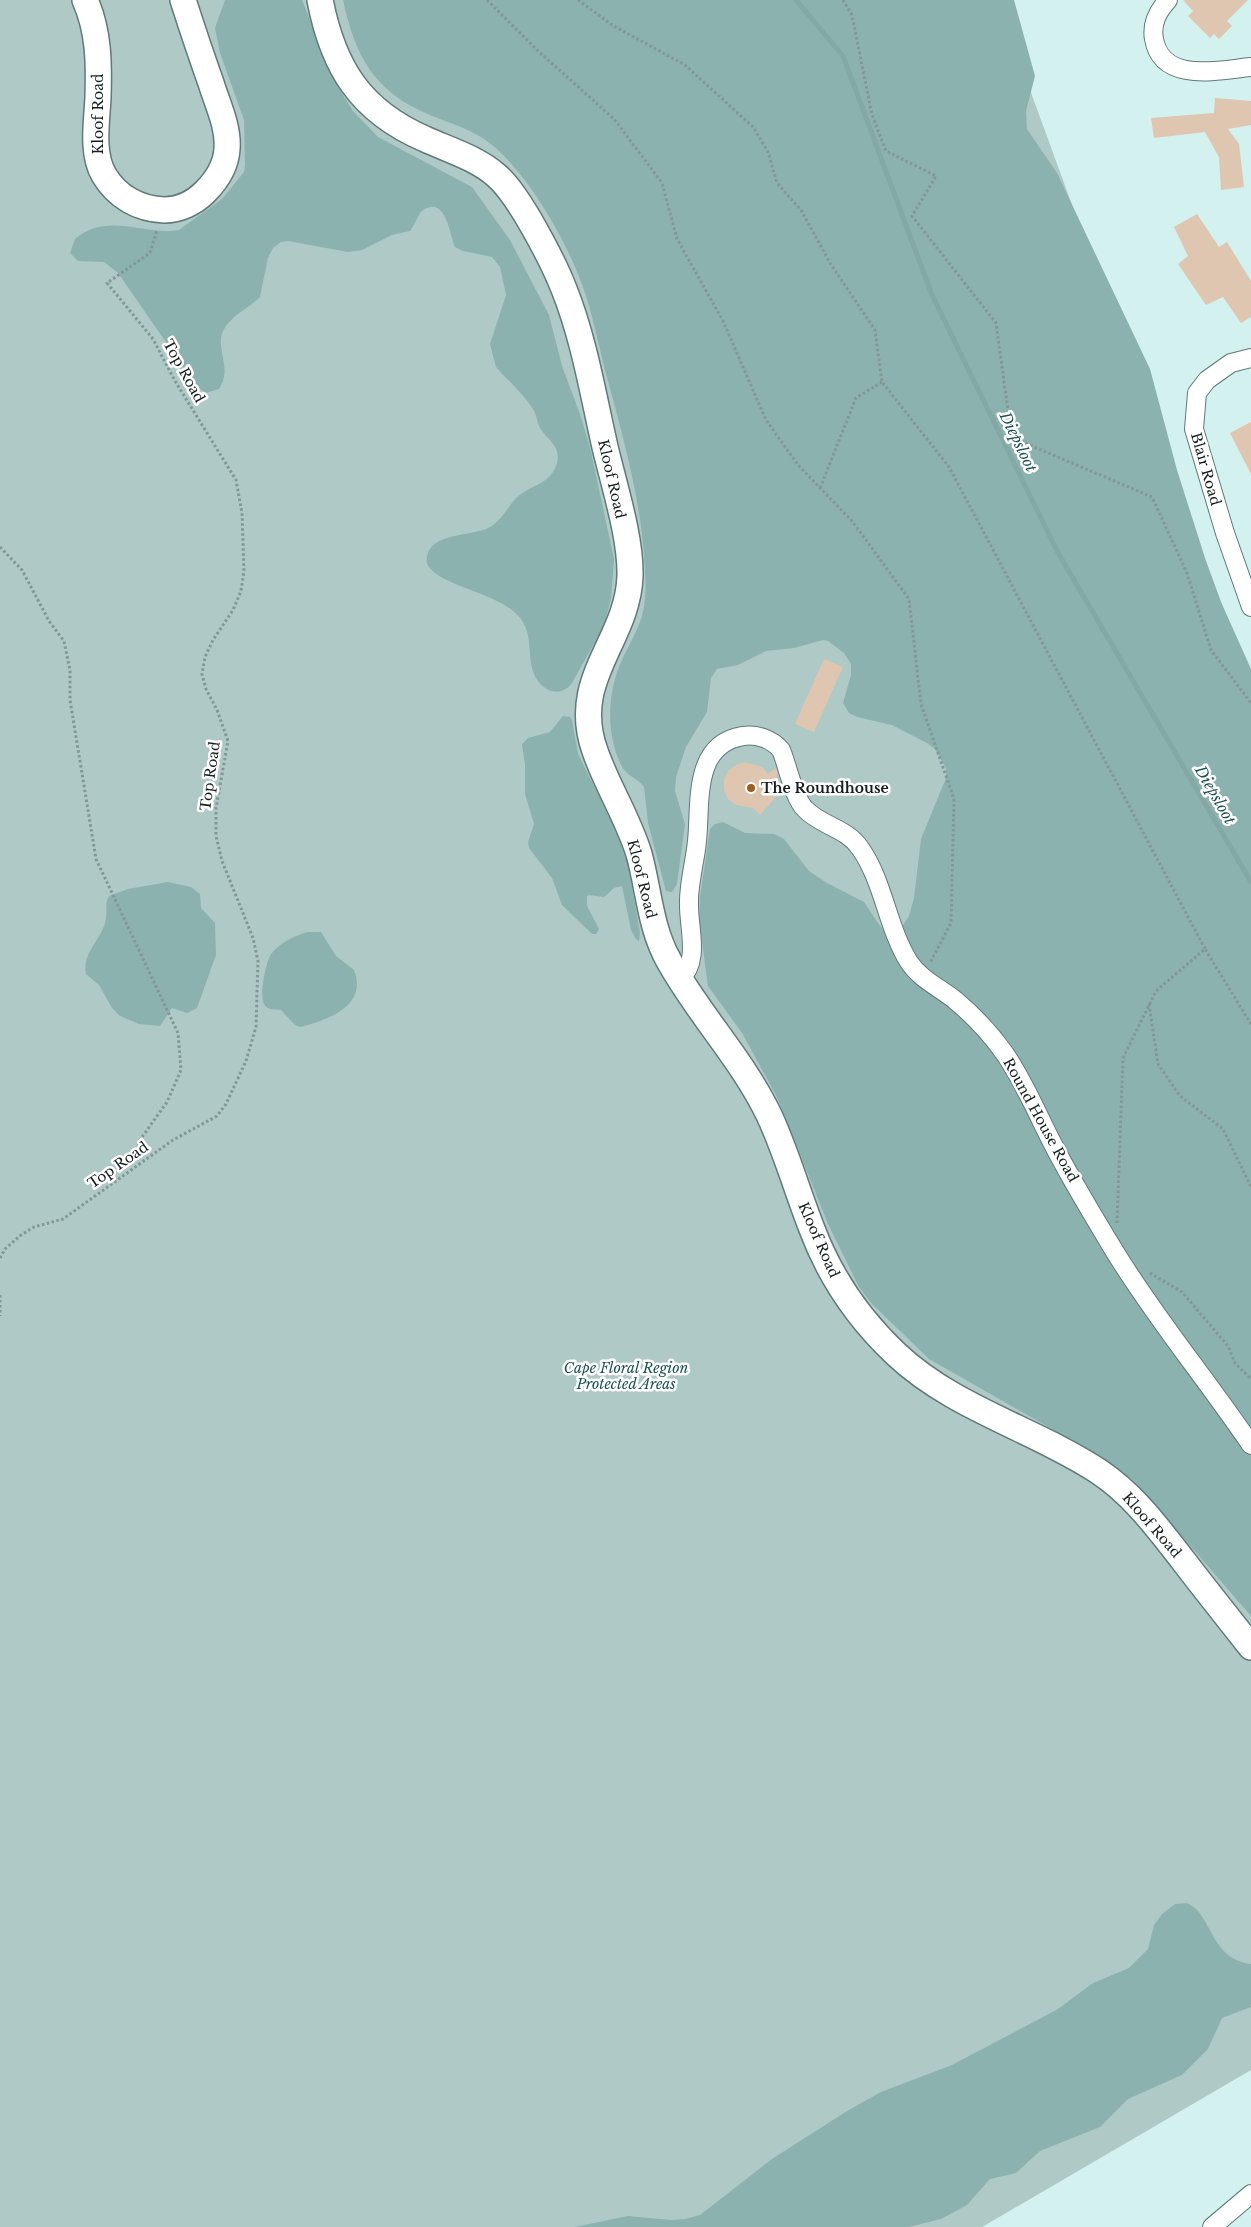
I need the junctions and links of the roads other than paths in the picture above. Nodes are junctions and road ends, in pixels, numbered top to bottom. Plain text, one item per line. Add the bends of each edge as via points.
1 (85, 0) edge
2 (183, 0) edge
3 (320, 0) edge
4 (1168, 0) edge
5 (1251, 67) edge
6 (1251, 358) edge
7 (1251, 608) edge
8 (680, 979) junction
9 (1251, 1445) edge
10 (1251, 1647) edge
11 (1251, 2194) edge
12 (1212, 2227) edge

1 - 2 main road, Kloof Road via 98,49 96,143 100,167 110,184 125,198 163,210 181,207 203,194 221,171 227,148 224,126
3 - 8 main road, Kloof Road via 336,58 362,96 397,126 475,161 501,179 548,254 566,294 577,327 612,475 630,574 624,609 592,684 590,731 593,747 639,856 658,939
4 - 5 street via 1158,13 1153,34 1155,44 1167,62 1176,68 1196,72
6 - 7 street, Blair Road via 1232,363 1207,380 1197,393 1194,428 1216,507
8 - 9 street, Round House Road via 690,966 689,893 702,776 713,754 722,745 732,739 752,735 764,738 777,744 781,750 799,801 805,809 848,835 859,846 870,863 910,963 984,1027 1005,1054 1116,1254
8 - 10 main road, Kloof Road via 733,1054 767,1110 820,1248 849,1300 868,1324 893,1351 927,1379 1088,1465 1123,1490 1160,1531
11 - 12 street

